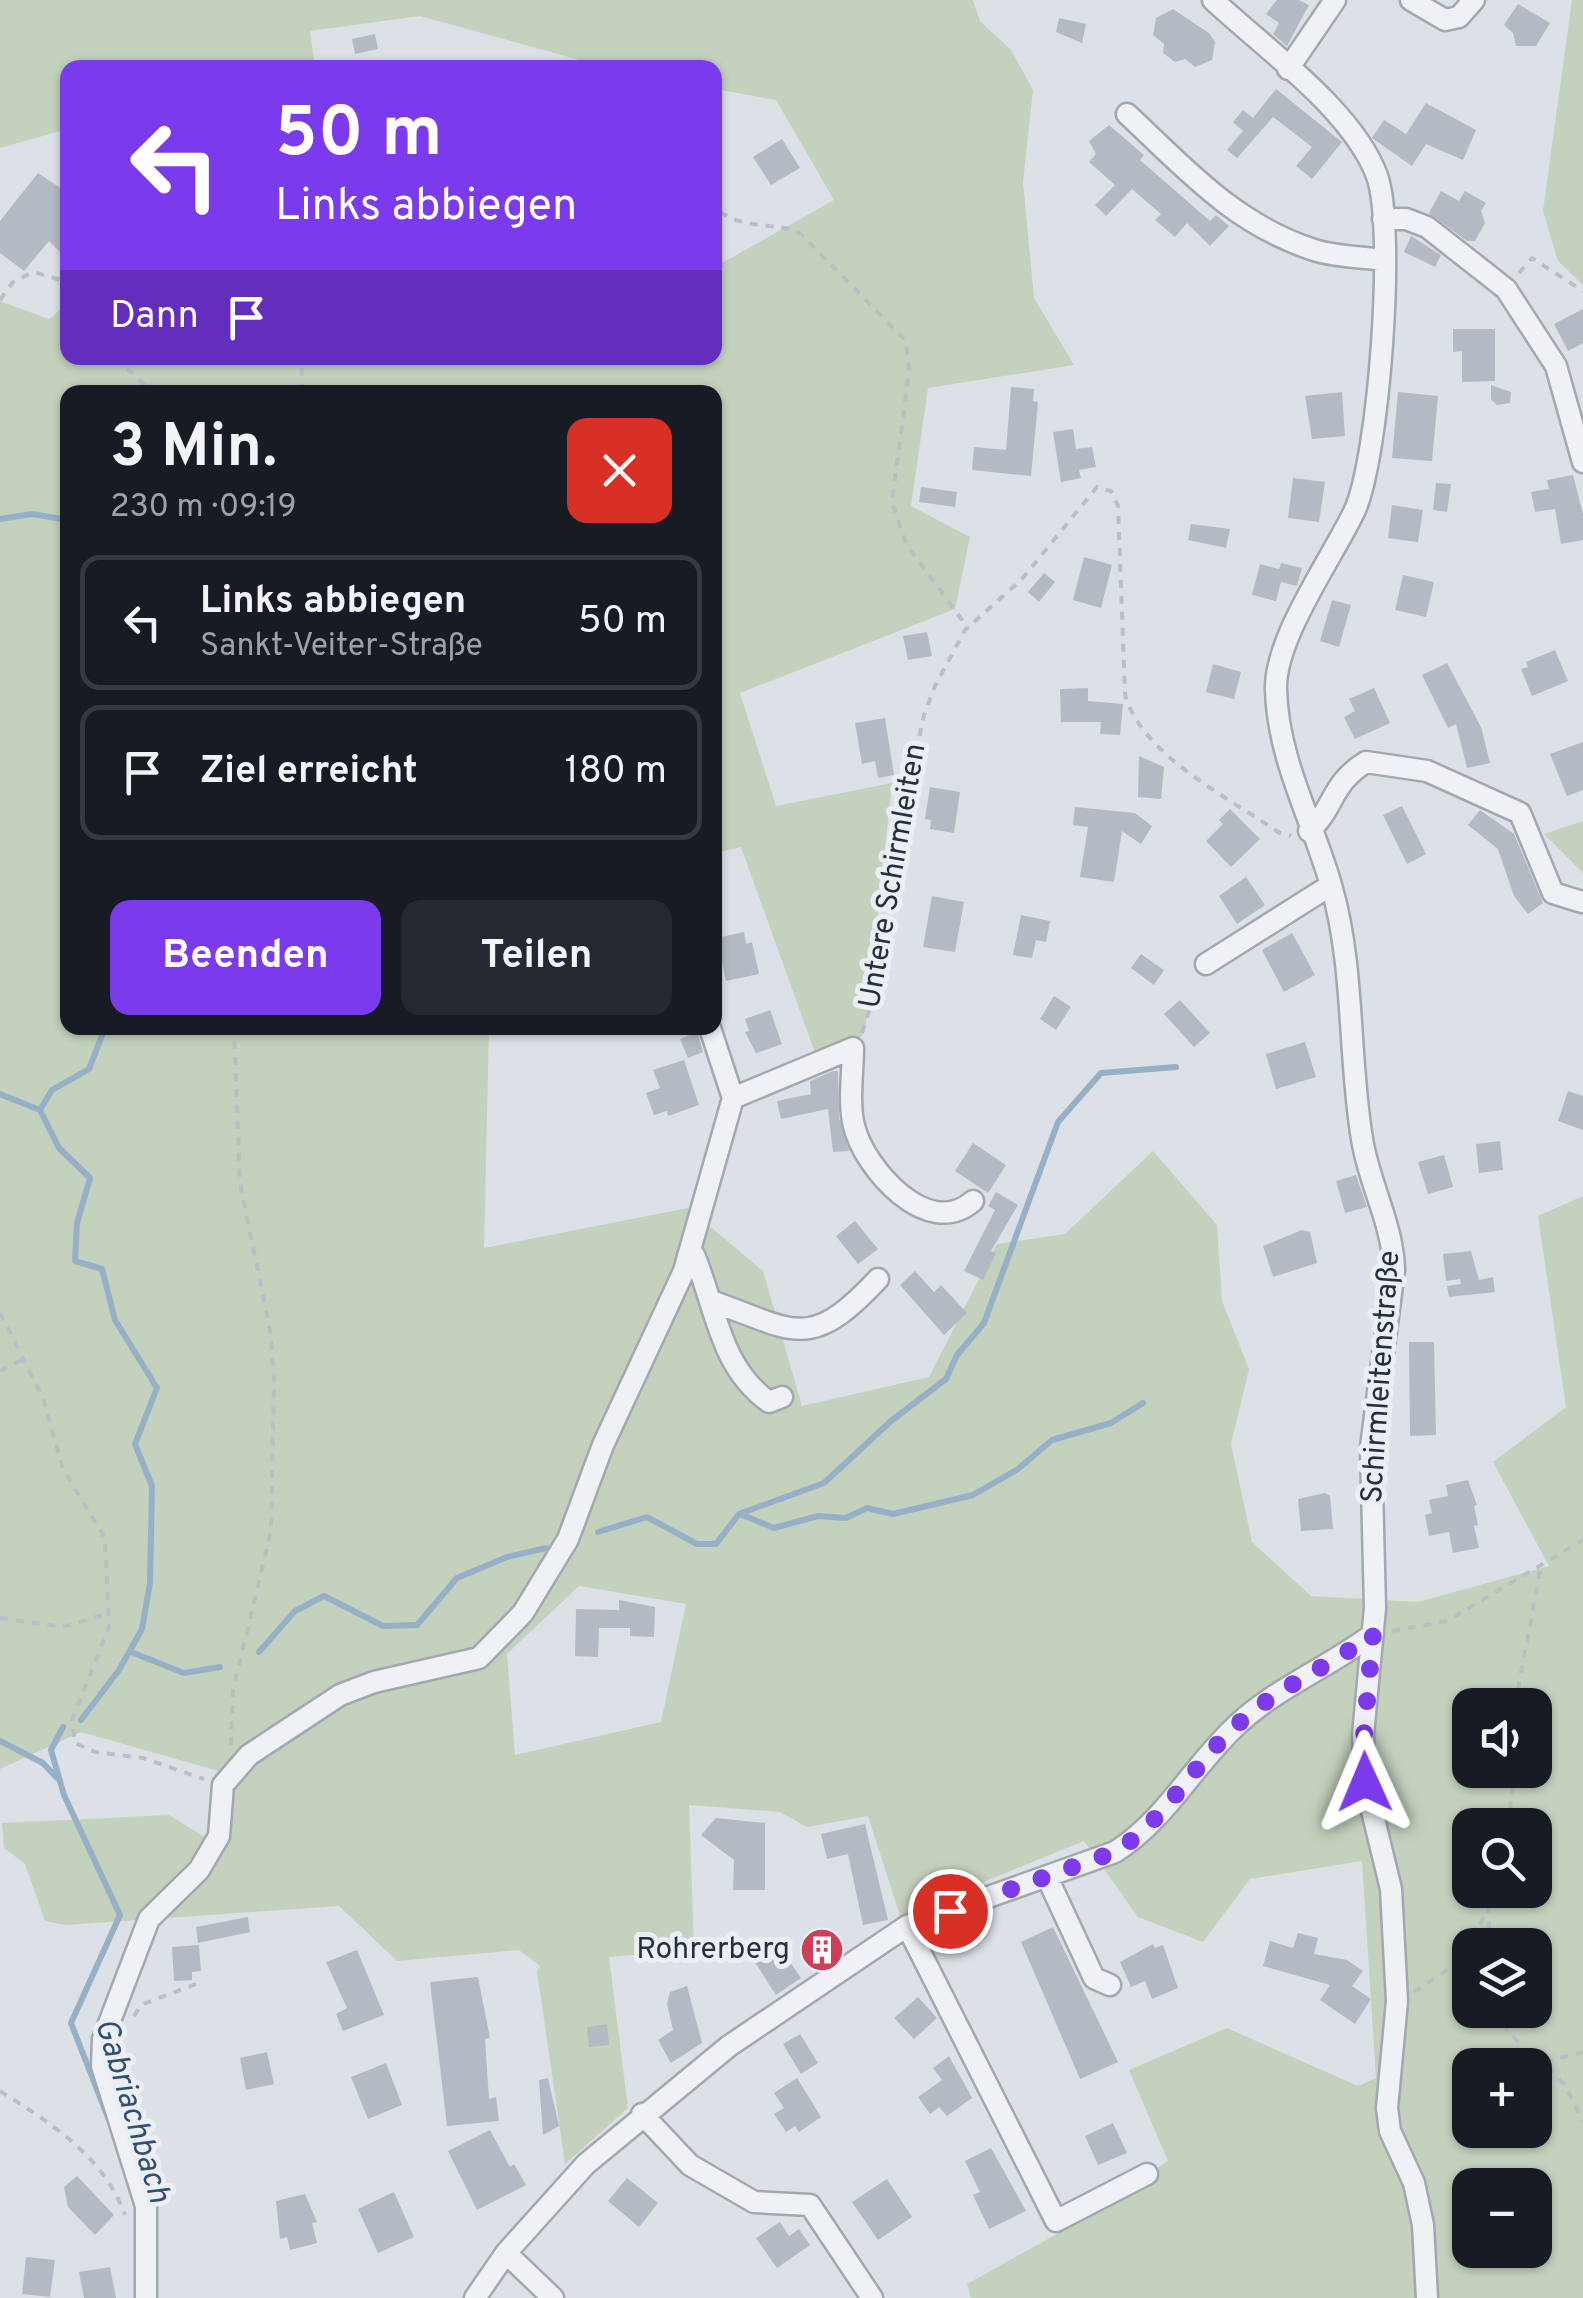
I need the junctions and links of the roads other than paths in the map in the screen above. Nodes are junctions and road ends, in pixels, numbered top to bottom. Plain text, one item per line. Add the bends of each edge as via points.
1 (1335, 0) edge
2 (1410, 0) edge
3 (1474, 0) edge
4 (1220, 2) edge
5 (1288, 68) junction
6 (1127, 114) dead end
7 (1384, 219) junction
8 (1384, 260) junction
9 (1582, 448) edge
10 (1308, 831) junction
11 (1331, 884) junction
12 (1582, 902) edge
13 (1206, 964) dead end
14 (712, 1035) edge
15 (733, 1098) junction
16 (973, 1202) dead end
17 (688, 1255) junction
18 (878, 1279) dead end
19 (714, 1302) junction
20 (782, 1397) dead end
21 (1373, 1634) junction
22 (1047, 1877) junction
23 (907, 1926) junction
24 (1110, 1984) dead end
25 (642, 2114) junction
26 (1147, 2174) dead end
27 (506, 2253) junction
28 (146, 2298) edge
29 (475, 2298) edge
30 (552, 2298) edge
31 (872, 2298) edge
32 (1427, 2298) edge

1 - 5 street
2 - 3 street via 1445,20 1459,17
4 - 5 street, Schirmleitenstraße
5 - 7 street, Schirmleitenstraße via 1361,148 1378,176
6 - 8 street via 1229,210 1254,225 1317,251
7 - 8 street, Schirmleitenstraße
7 - 9 street via 1427,227 1506,289 1556,366
8 - 10 street, Schirmleitenstraße via 1369,466 1356,509 1298,616 1275,684 1279,730
10 - 11 street, Schirmleitenstraße
10 - 12 street via 1346,774 1366,762 1427,771 1520,813 1553,893
11 - 13 street
11 - 21 street, Schirmleitenstraße via 1343,933 1363,1145 1394,1246 1371,1447
14 - 15 street
15 - 16 street, Untere Schirmleiten via 854,1048 854,1125 872,1163 923,1210 940,1214
15 - 17 street
17 - 19 street via 694,1254
17 - 28 street via 568,1539 523,1613 479,1658 340,1696 226,1779 218,1836 199,1870 148,1919 103,2039 102,2066 146,2206
18 - 19 street via 830,1322 800,1330 765,1325
19 - 20 street via 732,1362 769,1402
21 - 22 street via 1332,1665 1271,1695 1204,1757 1139,1837
21 - 32 street via 1365,1782 1391,1889 1396,2001 1388,2108 1423,2225
22 - 23 street
22 - 24 street via 1094,1978
23 - 25 street via 728,2046
23 - 26 street via 1056,2221
25 - 27 street via 586,2164
25 - 31 street via 690,2165 754,2202 810,2205
27 - 29 street
27 - 30 street

